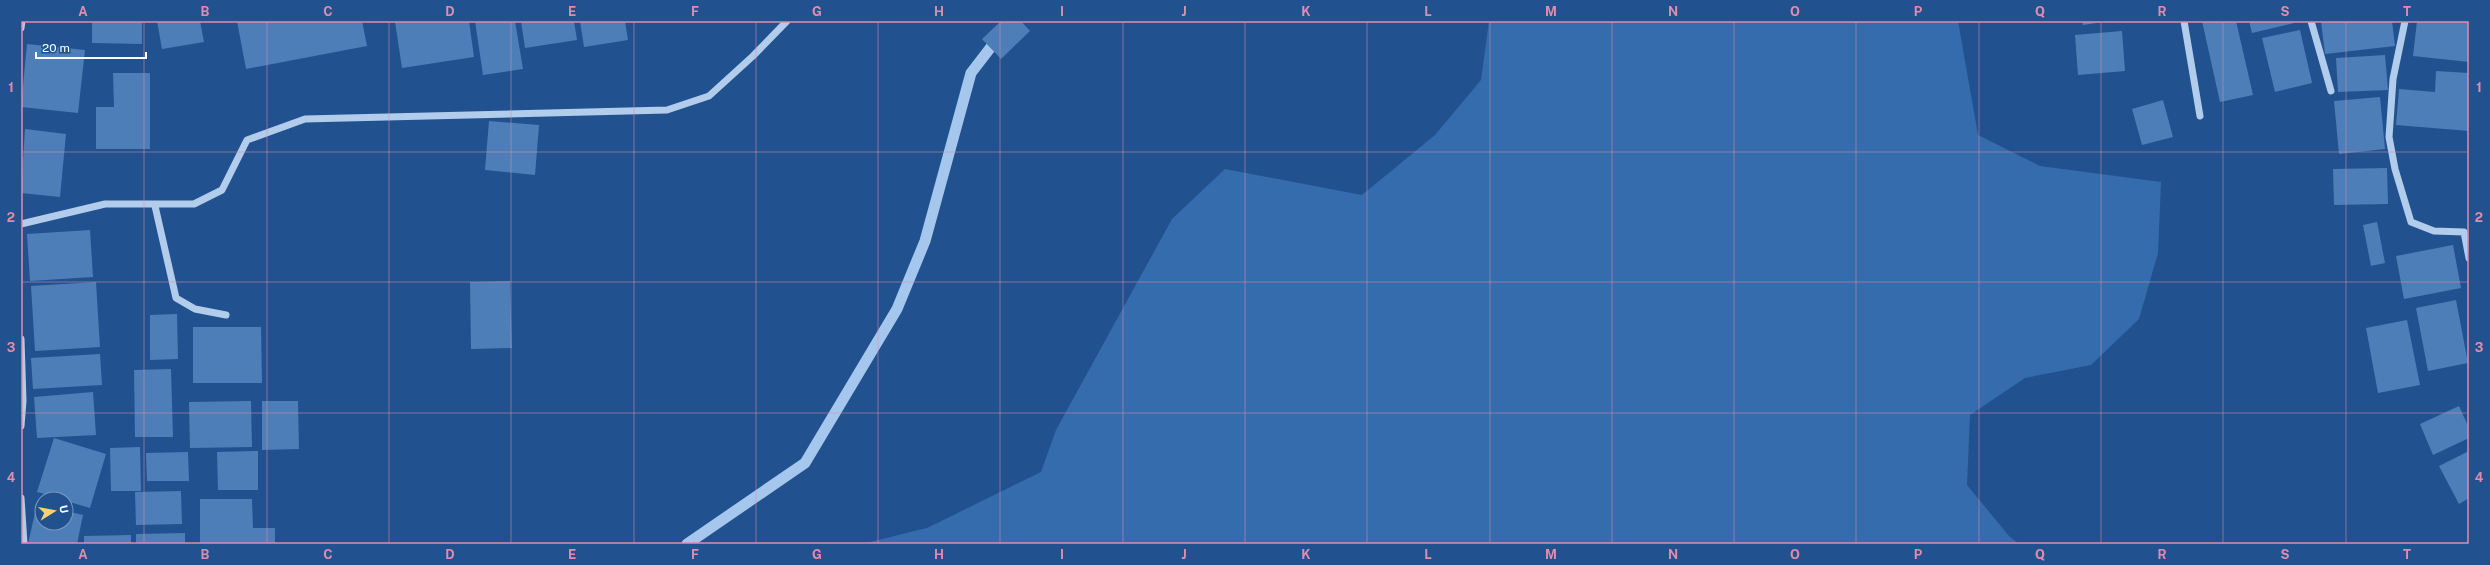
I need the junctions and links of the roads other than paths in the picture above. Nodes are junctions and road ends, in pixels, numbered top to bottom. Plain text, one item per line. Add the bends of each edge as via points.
1 (22, 21) edge
2 (787, 21) edge
3 (2184, 21) edge
4 (2311, 21) edge
5 (2406, 21) edge
6 (21, 26) edge
7 (2331, 91) dead end
8 (2200, 116) dead end
9 (155, 206) junction
10 (21, 224) edge
11 (2469, 258) edge
12 (226, 315) dead end
13 (21, 338) edge
14 (21, 426) edge
15 (21, 498) edge
16 (24, 544) edge

1 - 6 street
2 - 9 street via 709,96 666,110 306,119 247,140 222,190 194,204
3 - 8 street
4 - 7 street
5 - 11 street via 2392,79 2389,137 2395,169 2411,222 2434,231 2464,232
9 - 10 street via 105,204
9 - 12 street via 176,298 196,309
13 - 14 street
15 - 16 street

